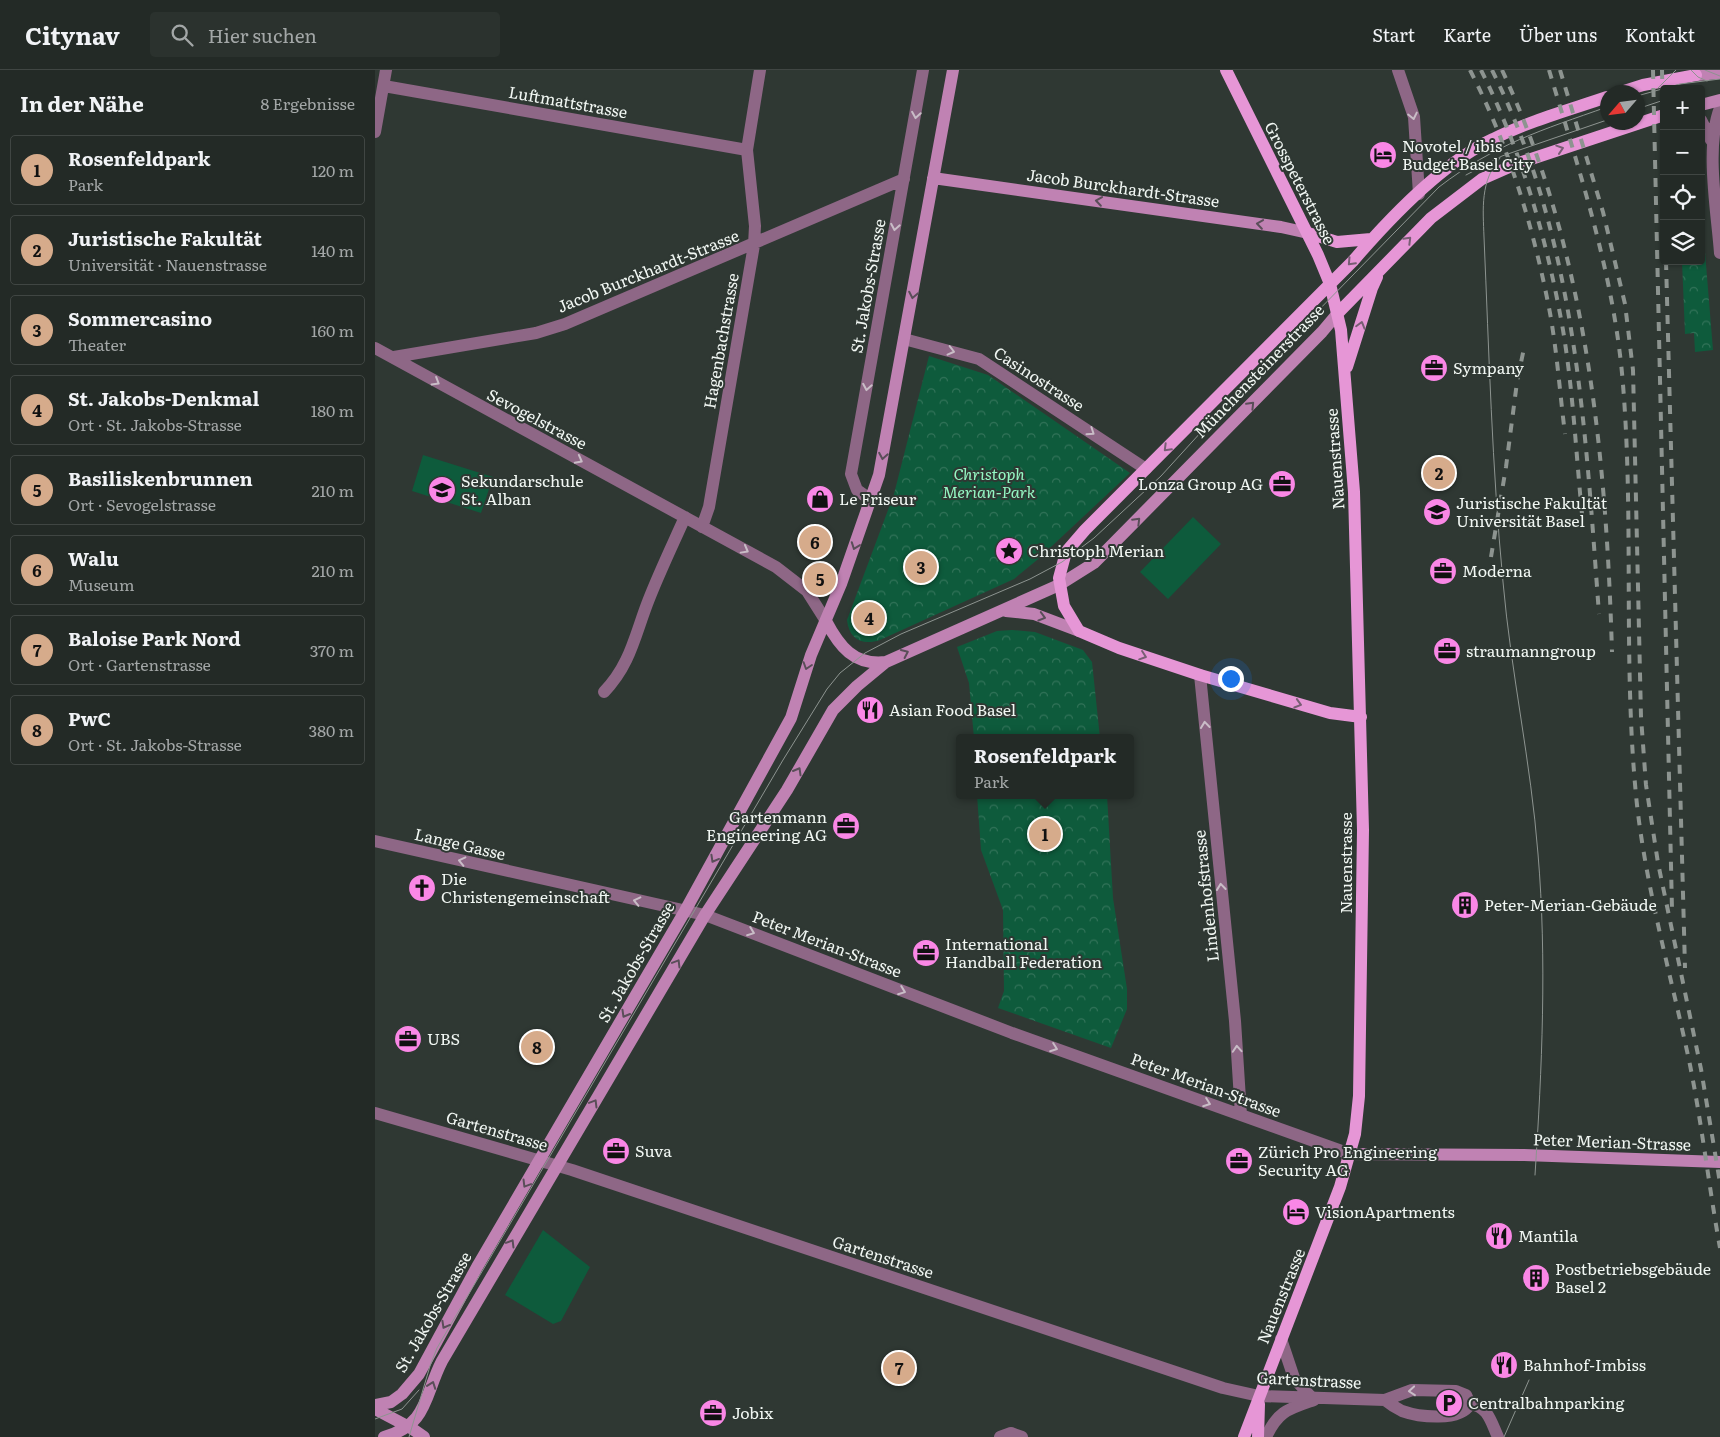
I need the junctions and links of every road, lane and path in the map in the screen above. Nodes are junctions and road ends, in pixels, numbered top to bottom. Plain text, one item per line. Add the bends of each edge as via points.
1 (386, 70) edge
2 (760, 70) edge
3 (923, 70) edge
4 (953, 70) edge
5 (1226, 70) edge
6 (1398, 70) edge
7 (1697, 72) edge
8 (1719, 74) edge
9 (1665, 75) edge
10 (1643, 85) edge
11 (1691, 85) edge
12 (384, 86) junction
13 (1600, 99) edge
14 (1720, 100) edge
15 (1705, 104) edge
16 (1720, 108) edge
17 (377, 111) edge
18 (1660, 117) edge
19 (1705, 128) edge
20 (375, 132) edge
21 (1712, 142) junction
22 (747, 150) junction
23 (933, 178) junction
24 (904, 179) junction
25 (1419, 194) junction
26 (1308, 233) junction
27 (1371, 240) junction
28 (754, 245) junction
29 (1720, 254) edge
30 (1391, 258) junction
31 (1330, 284) junction
32 (1338, 313) junction
33 (904, 339) junction
34 (375, 348) edge
35 (394, 357) junction
36 (1345, 371) junction
37 (1146, 470) junction
38 (871, 500) junction
39 (685, 517) junction
40 (702, 527) junction
41 (1059, 585) junction
42 (1004, 611) junction
43 (826, 621) junction
44 (1079, 631) junction
45 (886, 662) junction
46 (1200, 675) junction
47 (605, 692) dead end
48 (1361, 717) junction
49 (375, 841) edge
50 (685, 911) junction
51 (705, 915) junction
52 (375, 1113) edge
53 (1241, 1115) junction
54 (1350, 1154) junction
55 (540, 1160) junction
56 (1720, 1162) edge
57 (557, 1166) junction
58 (1281, 1339) junction
59 (1259, 1396) junction
60 (1316, 1397) junction
61 (1385, 1400) junction
62 (1471, 1404) junction
63 (375, 1405) edge
64 (375, 1409) edge
65 (1492, 1423) junction
66 (409, 1426) junction
67 (384, 1437) edge
68 (424, 1437) edge
69 (1000, 1437) edge
70 (1023, 1437) edge
71 (1243, 1437) edge
72 (1258, 1437) edge
73 (1266, 1437) edge
74 (1490, 1437) edge
75 (1498, 1437) edge

1 - 12 street
2 - 22 street, Hagenbachstrasse
3 -> 24 street, St. Jakobs-Strasse
4 - 23 main road, St. Jakobs-Strasse
5 - 26 main road, Grosspeterstrasse
6 -> 25 street via 1414,117
7 - 8 main road
7 - 9 main road
7 - 11 main road
9 - 10 main road
12 - 17 street
12 - 22 street, Luftmattstrasse
13 - 25 main road, Münchensteinerstrasse via 1515,129 1482,145 1449,166
14 - 15 main road
16 - 21 street
17 - 20 street
30 -> 18 main road, Münchensteinerstrasse via 1439,210 1483,180 1516,164
19 - 21 street
21 - 29 street
22 - 28 street, Hagenbachstrasse
26 -> 23 main road, Jacob Burckhardt-Strasse
23 -> 33 main road, St. Jakobs-Strasse
24 - 28 street, Jacob Burckhardt-Strasse
24 -> 38 street, St. Jakobs-Strasse via 851,474 857,490
25 - 27 main road, Münchensteinerstrasse
26 - 27 main road via 1337,242
26 - 31 main road, Grosspeterstrasse
27 -> 31 main road, Münchensteinerstrasse
28 - 35 street, Jacob Burckhardt-Strasse via 565,324 536,333
28 - 40 street, Hagenbachstrasse via 709,507
30 - 32 main road, Münchensteinerstrasse
36 -> 30 main road via 1372,288
31 - 32 main road, Grosspeterstrasse
31 -> 37 main road, Münchensteinerstrasse
32 - 36 main road, Nauenstrasse
41 -> 32 main road, Münchensteinerstrasse via 1106,552
33 -> 37 street, Casinostrasse via 979,359
33 -> 38 main road, St. Jakobs-Strasse via 882,462
34 - 35 street, Sevogelstrasse
35 -> 39 street, Sevogelstrasse
36 - 48 main road, Nauenstrasse via 1354,492
37 - 41 main road, Münchensteinerstrasse via 1075,541 1062,562
38 -> 43 main road, St. Jakobs-Strasse
39 - 40 street, Sevogelstrasse
39 - 47 street via 648,601 633,649 619,677
40 -> 43 street, Sevogelstrasse via 786,574 807,591
41 - 42 main road, Münchensteinerstrasse
41 - 44 main road via 1067,614
42 -> 44 main road via 1033,614
45 -> 42 main road, Münchensteinerstrasse
43 - 45 main road, Münchensteinerstrasse via 851,656 872,663
43 -> 50 main road, St. Jakobs-Strasse via 811,655 791,718
44 -> 46 main road
51 -> 45 main road, St. Jakobs-Strasse via 787,790 833,710
46 -> 48 main road via 1330,713
53 -> 46 street, Lindenhofstrasse via 1235,1021
48 - 54 main road, Nauenstrasse via 1361,1067 1357,1123
50 -> 49 street, Lange Gasse
50 - 51 street, Lange Gasse
50 -> 55 main road, St. Jakobs-Strasse
51 -> 53 street, Peter Merian-Strasse via 1012,1033
57 -> 51 main road, St. Jakobs-Strasse
52 - 55 street, Gartenstrasse
53 - 54 street, Peter Merian-Strasse
54 - 56 main road, Peter Merian-Strasse via 1524,1155
54 - 58 main road, Nauenstrasse
55 - 57 street, Gartenstrasse
55 -> 63 main road, St. Jakobs-Strasse via 414,1382 395,1399
57 - 59 street, Gartenstrasse via 1214,1385
66 -> 57 main road, St. Jakobs-Strasse via 424,1410 442,1362
58 - 59 main road, Nauenstrasse
58 - 60 street via 1294,1378
59 - 60 street, Gartenstrasse
59 - 71 main road, Nauenstrasse
59 - 72 main road, Nauenstrasse
60 - 61 street, Gartenstrasse
60 - 73 street via 1280,1414
61 - 62 street, Gartenstrasse via 1417,1414 1451,1415
62 -> 61 street, Gartenstrasse via 1466,1395 1456,1391 1412,1390
62 - 65 street via 1480,1405
64 - 66 main road
65 - 74 street
65 - 75 street
66 - 67 main road
66 - 68 main road
69 - 70 street via 1011,1433

